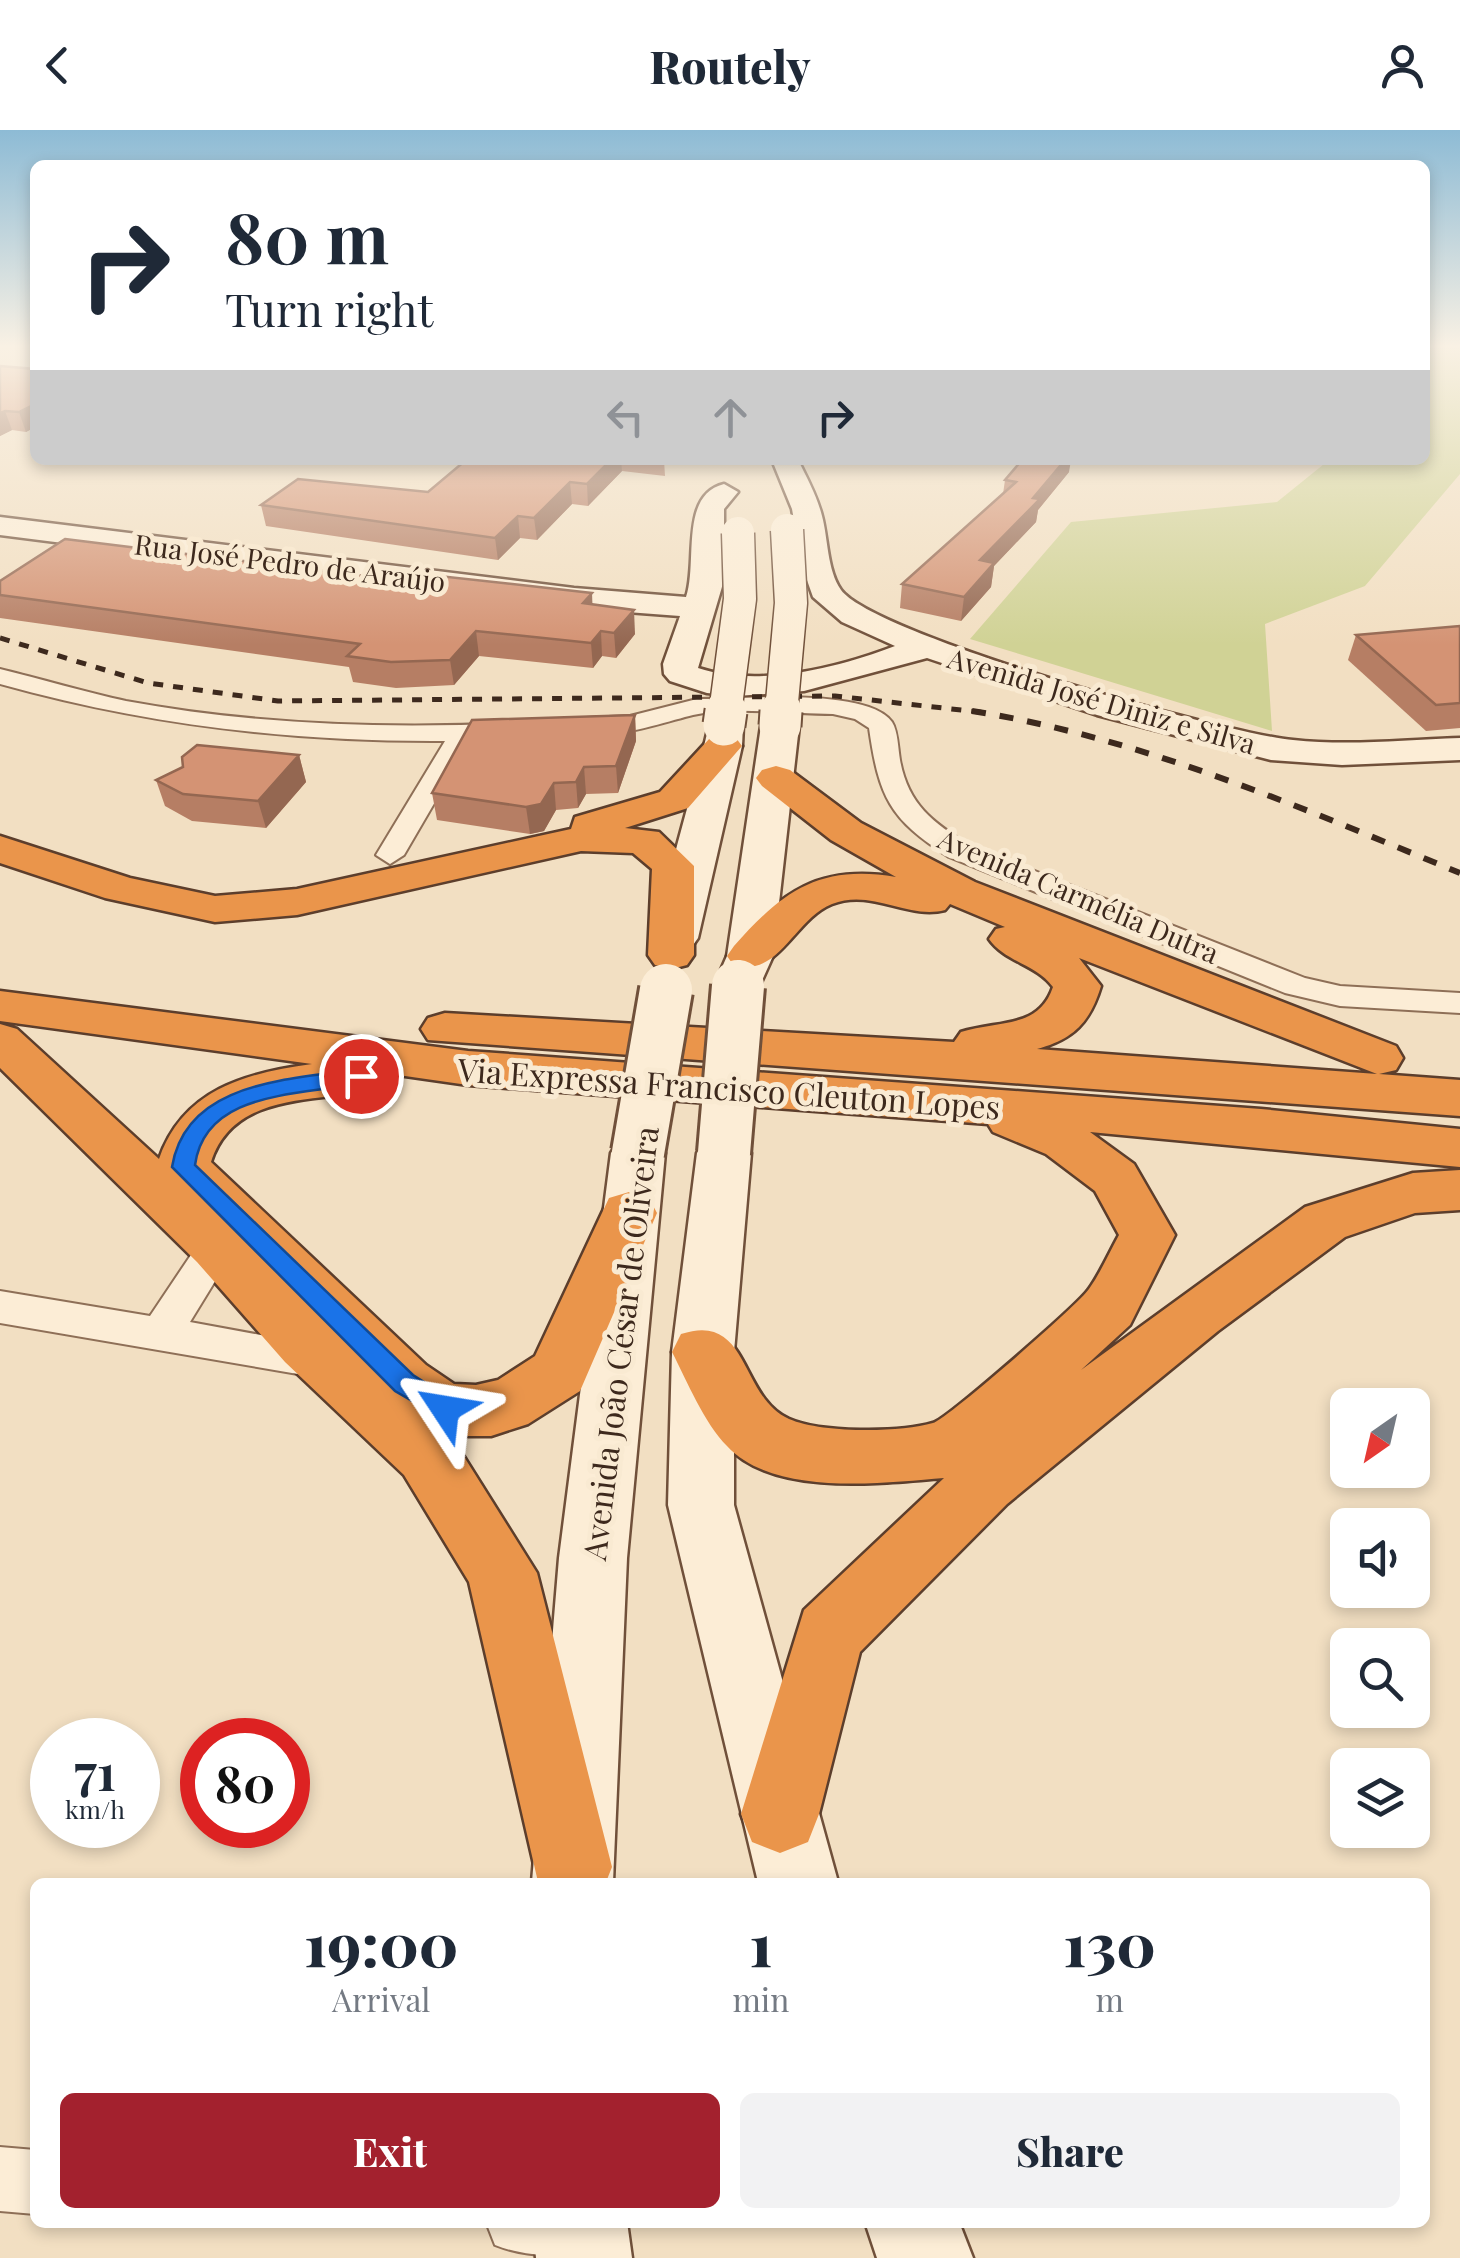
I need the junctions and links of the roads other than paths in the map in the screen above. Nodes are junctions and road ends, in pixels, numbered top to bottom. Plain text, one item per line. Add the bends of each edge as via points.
1 (707, 465) edge
2 (773, 468) edge
3 (724, 492) junction
4 (0, 526) edge
5 (700, 608) junction
6 (925, 647) junction
7 (0, 676) edge
8 (230, 723) junction
9 (462, 734) junction
10 (724, 735) junction
11 (205, 748) edge
12 (1460, 749) edge
13 (776, 778) junction
14 (0, 835) edge
15 (0, 849) edge
16 (390, 855) dead end
17 (0, 968) edge
18 (744, 971) junction
19 (669, 972) junction
20 (1460, 1003) edge
21 (0, 1006) edge
22 (1032, 1038) junction
23 (0, 1040) edge
24 (944, 1058) junction
25 (1378, 1058) junction
26 (1460, 1065) edge
27 (468, 1068) junction
28 (1460, 1098) edge
29 (980, 1106) junction
30 (1460, 1148) edge
31 (634, 1183) junction
32 (1460, 1190) edge
33 (217, 1248) junction
34 (0, 1307) edge
35 (160, 1335) junction
36 (703, 1352) junction
37 (327, 1362) junction
38 (780, 1814) junction
39 (572, 1875) edge
40 (797, 1878) edge
41 (0, 2179) edge
42 (30, 2182) edge
43 (914, 2228) edge
44 (925, 2258) edge

1 - 3 main road, Avenida João César de Oliveira
2 - 6 main road via 805,508 828,595 850,616
2 - 13 main road, bridge via 788,530 791,603
3 - 5 main road via 710,508 708,580
3 - 10 main road, Avenida João César de Oliveira, bridge via 738,533 740,599
4 - 5 main road, Rua José Pedro de Araújo
5 - 6 main road via 680,664 682,674 702,682 817,680
6 - 12 main road, Avenida José Diniz e Silva via 1271,749
7 - 8 street, Avenida Carmélia Dutra via 80,701
8 - 9 street, Avenida Carmélia Dutra
8 - 11 street
9 - 16 street
9 - 20 street, Avenida Carmélia Dutra via 631,724 697,706 863,713 880,725 898,806 959,850 1296,986 1340,996
10 - 14 highway via 674,800 650,810 294,888 213,892 134,879
10 - 19 main road, Avenida João César de Oliveira
13 - 18 main road
13 - 25 highway via 831,826 877,854
15 - 19 highway via 120,889 215,909 297,902 582,839 644,842 672,866
17 - 24 highway, Via Expressa Francisco Cleuton Lopes via 379,1025
18 - 22 highway via 808,899 862,888 919,896 1045,954 1068,972 1077,986 1074,1002
18 - 36 main road, bridge
19 - 31 main road, Avenida João César de Oliveira, bridge
21 - 27 highway, Via Expressa Francisco Cleuton Lopes
22 - 24 highway via 989,1038
22 - 25 highway
23 - 33 highway
24 - 28 highway, Via Expressa Francisco Cleuton Lopes
25 - 26 highway
27 - 29 highway, Via Expressa Francisco Cleuton Lopes
27 - 31 highway via 326,1078 250,1094 202,1122 187,1142 183,1167 404,1383 445,1409 496,1410 558,1373
29 - 30 highway, Via Expressa Francisco Cleuton Lopes
29 - 36 highway via 1065,1141 1115,1178 1147,1235 1109,1308 951,1450 847,1458 776,1445 749,1428
31 - 39 main road, Avenida João César de Oliveira via 593,1558
32 - 38 highway via 1413,1194 1325,1222 984,1483 830,1634
33 - 35 street
33 - 37 highway
34 - 35 street
35 - 37 street
36 - 38 main road via 701,1505
37 - 39 highway via 428,1455 502,1572
38 - 40 main road
41 - 42 street
43 - 44 main road

